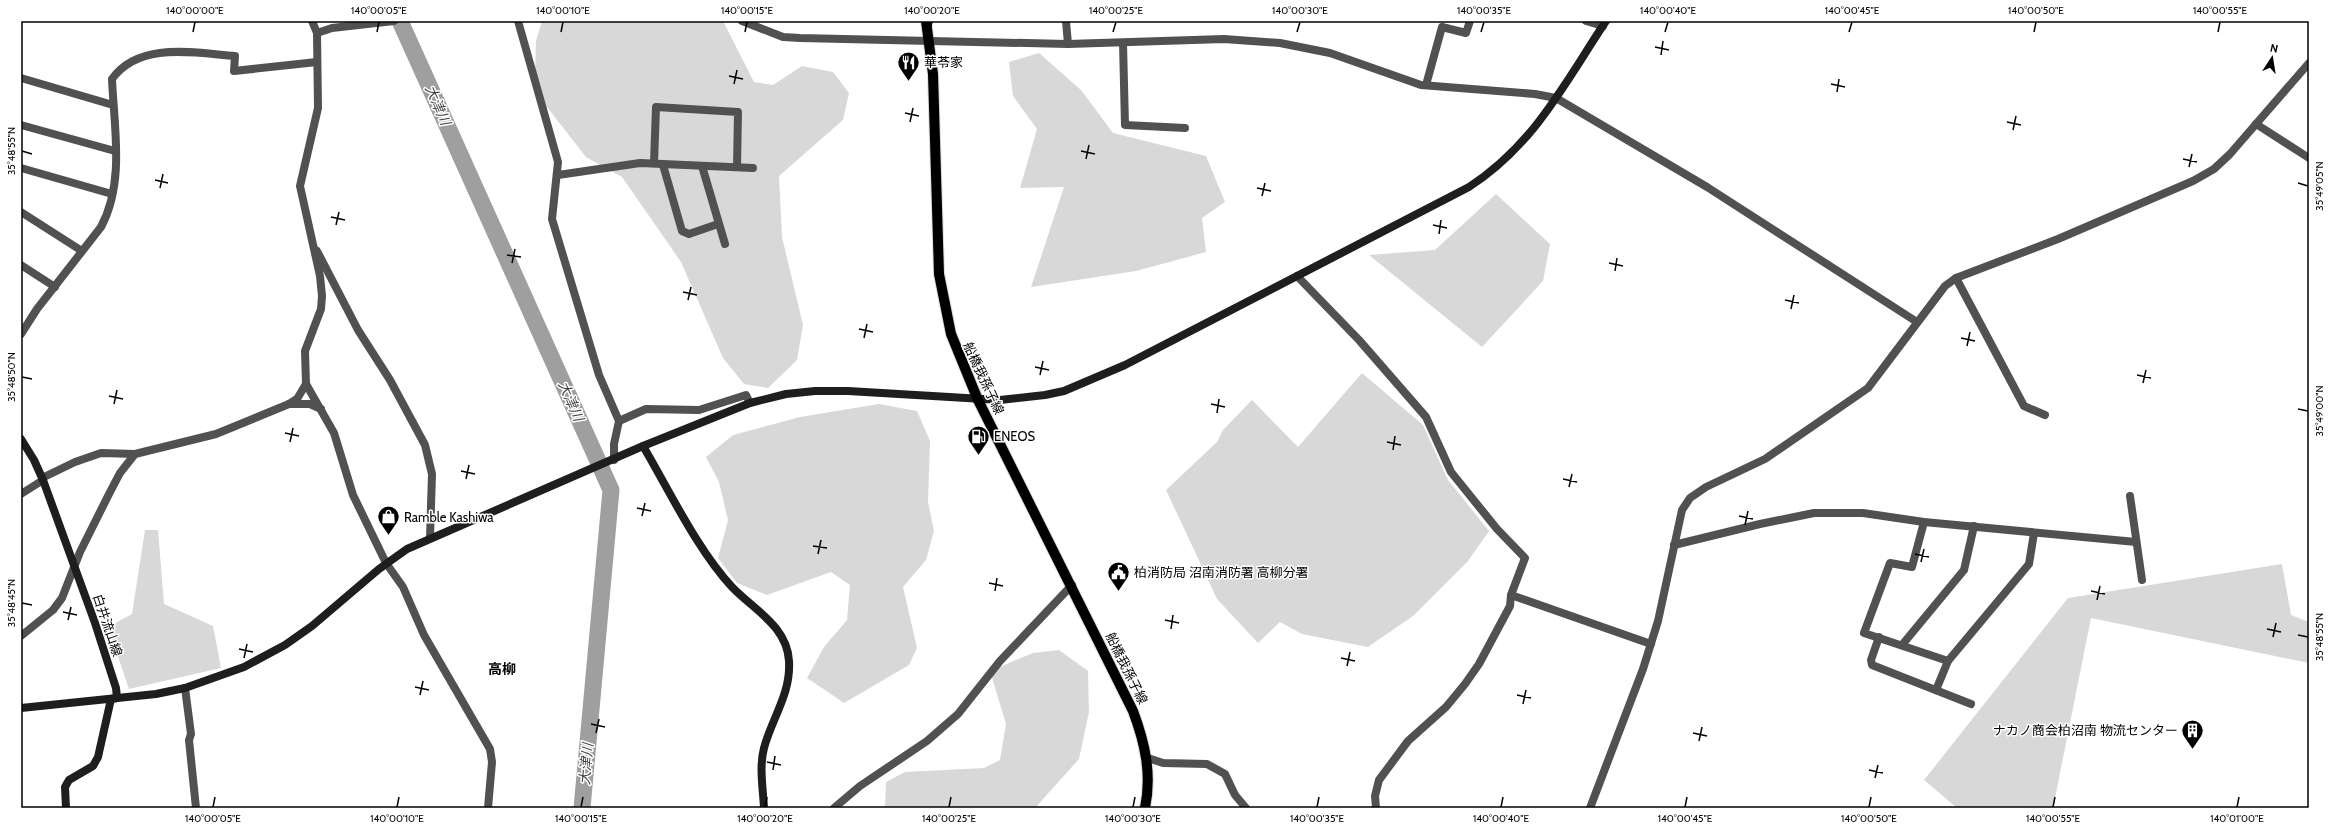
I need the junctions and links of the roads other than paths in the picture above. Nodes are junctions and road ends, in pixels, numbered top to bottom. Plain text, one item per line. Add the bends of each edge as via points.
1 (312, 21) edge
2 (392, 21) edge
3 (518, 21) edge
4 (742, 21) edge
5 (926, 21) edge
6 (1066, 21) edge
7 (1470, 21) edge
8 (1586, 21) edge
9 (1604, 23) edge
10 (317, 33) junction
11 (930, 40) junction
12 (1123, 43) junction
13 (1068, 44) junction
14 (317, 62) junction
15 (2309, 63) edge
16 (21, 78) edge
17 (1426, 85) junction
18 (1556, 98) junction
19 (113, 105) junction
20 (2256, 124) junction
21 (21, 125) edge
22 (1185, 128) dead end
23 (115, 151) junction
24 (2309, 158) edge
25 (654, 163) junction
26 (663, 164) junction
27 (702, 166) junction
28 (737, 167) junction
29 (21, 168) edge
30 (753, 168) dead end
31 (558, 175) junction
32 (112, 194) junction
33 (21, 212) edge
34 (718, 224) junction
35 (725, 244) dead end
36 (314, 247) junction
37 (82, 251) junction
38 (21, 265) edge
39 (1297, 276) junction
40 (1956, 278) junction
41 (54, 287) junction
42 (1917, 322) junction
43 (21, 334) edge
44 (306, 384) junction
45 (978, 400) junction
46 (750, 403) junction
47 (289, 404) junction
48 (321, 409) junction
49 (2045, 415) dead end
50 (619, 421) junction
51 (21, 439) edge
52 (643, 446) junction
53 (135, 454) junction
54 (612, 461) junction
55 (42, 479) junction
56 (21, 494) edge
57 (2130, 496) dead end
58 (1924, 522) junction
59 (1974, 526) junction
60 (2034, 533) junction
61 (430, 538) junction
62 (2136, 542) junction
63 (1674, 545) junction
64 (386, 564) junction
65 (75, 568) junction
66 (2142, 580) dead end
67 (1072, 585) junction
68 (1511, 595) junction
69 (21, 636) edge
70 (1879, 637) junction
71 (1651, 644) junction
72 (1902, 645) junction
73 (1948, 661) junction
74 (185, 688) junction
75 (1936, 690) junction
76 (114, 699) junction
77 (1971, 704) dead end
78 (21, 708) edge
79 (1148, 758) junction
80 (66, 808) edge
81 (196, 808) edge
82 (488, 808) edge
83 (764, 808) edge
84 (834, 808) edge
85 (1145, 808) edge
86 (1246, 808) edge
87 (1376, 808) edge
88 (1590, 808) edge

1 - 10 street
2 - 10 street via 332,28
3 - 31 street via 556,151
4 - 11 street via 783,37
5 - 11 main road, 船橋我孫子線
6 - 13 street
7 - 17 street via 1466,33 1442,27
8 - 9 street
9 - 18 street
10 - 14 street
11 - 13 street
11 - 45 main road, 船橋我孫子線 via 939,274 951,334
12 - 13 street
12 - 17 street via 1192,38 1280,43 1330,53 1392,76
12 - 22 street via 1125,125
14 - 19 street via 234,71 235,56 159,52 128,64 116,73 112,79
14 - 36 street via 318,108 300,186
15 - 20 street
16 - 19 street
17 - 18 street
18 - 39 street via 1526,139 1491,173 1469,187
18 - 42 street via 1707,187
19 - 23 street via 116,126
20 - 24 street
20 - 40 street via 2230,154 2194,181 2058,239
21 - 23 street
23 - 32 street via 116,175
25 - 26 street
25 - 28 street via 656,107 738,112
25 - 31 street
26 - 27 street
26 - 34 street via 682,231 689,234
27 - 28 street
27 - 34 street
28 - 30 street
29 - 32 street
31 - 50 street via 552,219 599,375
32 - 37 street via 101,227
33 - 37 street
34 - 35 street
36 - 44 street via 322,296 305,352
36 - 61 street via 425,445 432,474
37 - 41 street
38 - 41 street
39 - 45 street via 1125,365 1064,391
39 - 68 street via 1359,340 1426,417 1451,472 1497,529 1525,558
40 - 42 street via 1946,286
40 - 49 street via 2024,406
41 - 43 street
42 - 63 street via 1868,388 1765,459 1706,487 1690,498 1682,510
44 - 47 street via 297,399
44 - 48 street
45 - 46 street via 815,391 786,394
45 - 67 main road, 船橋我孫子線
46 - 50 street via 746,395 699,410 646,409
46 - 52 street
47 - 48 street via 310,404
47 - 53 street via 216,434
48 - 64 street via 334,433 353,495
50 - 54 street
51 - 55 street, 白井流山線
52 - 54 street
52 - 83 street via 704,550 732,587 775,626 786,647 789,661 788,682 783,703 764,748 762,761
53 - 55 street via 101,453 75,462
53 - 65 street via 117,480
54 - 61 street
55 - 56 street
55 - 65 street, 白井流山線
57 - 62 street
58 - 59 street
58 - 63 street via 1863,513 1814,513
58 - 70 street via 1912,567 1890,563 1864,633
59 - 60 street
59 - 72 street via 1964,570
60 - 62 street
60 - 73 street via 2029,564
61 - 64 street via 406,549
62 - 66 street
63 - 71 street
64 - 74 street via 312,626 285,645 244,667
64 - 82 street via 403,587 424,635 490,749 492,762
65 - 69 street via 62,598 53,610
65 - 76 street, 白井流山線 via 116,688 117,698
67 - 79 main road, 船橋我孫子線 via 1133,711
67 - 84 street via 1000,661 958,714 927,741 860,786
68 - 71 street
68 - 87 street via 1510,606 1501,626 1465,684 1446,707 1408,740 1379,780 1375,796
70 - 72 street
70 - 75 street via 1871,660 1872,665
71 - 88 street via 1621,731
72 - 73 street
73 - 75 street
74 - 76 street
74 - 81 street
75 - 77 street
76 - 78 street
76 - 80 street, 白井流山線 via 111,699 98,757 93,766 69,780 65,787
79 - 85 main road, 船橋我孫子線
79 - 86 street via 1163,763 1207,764 1225,774 1235,795

